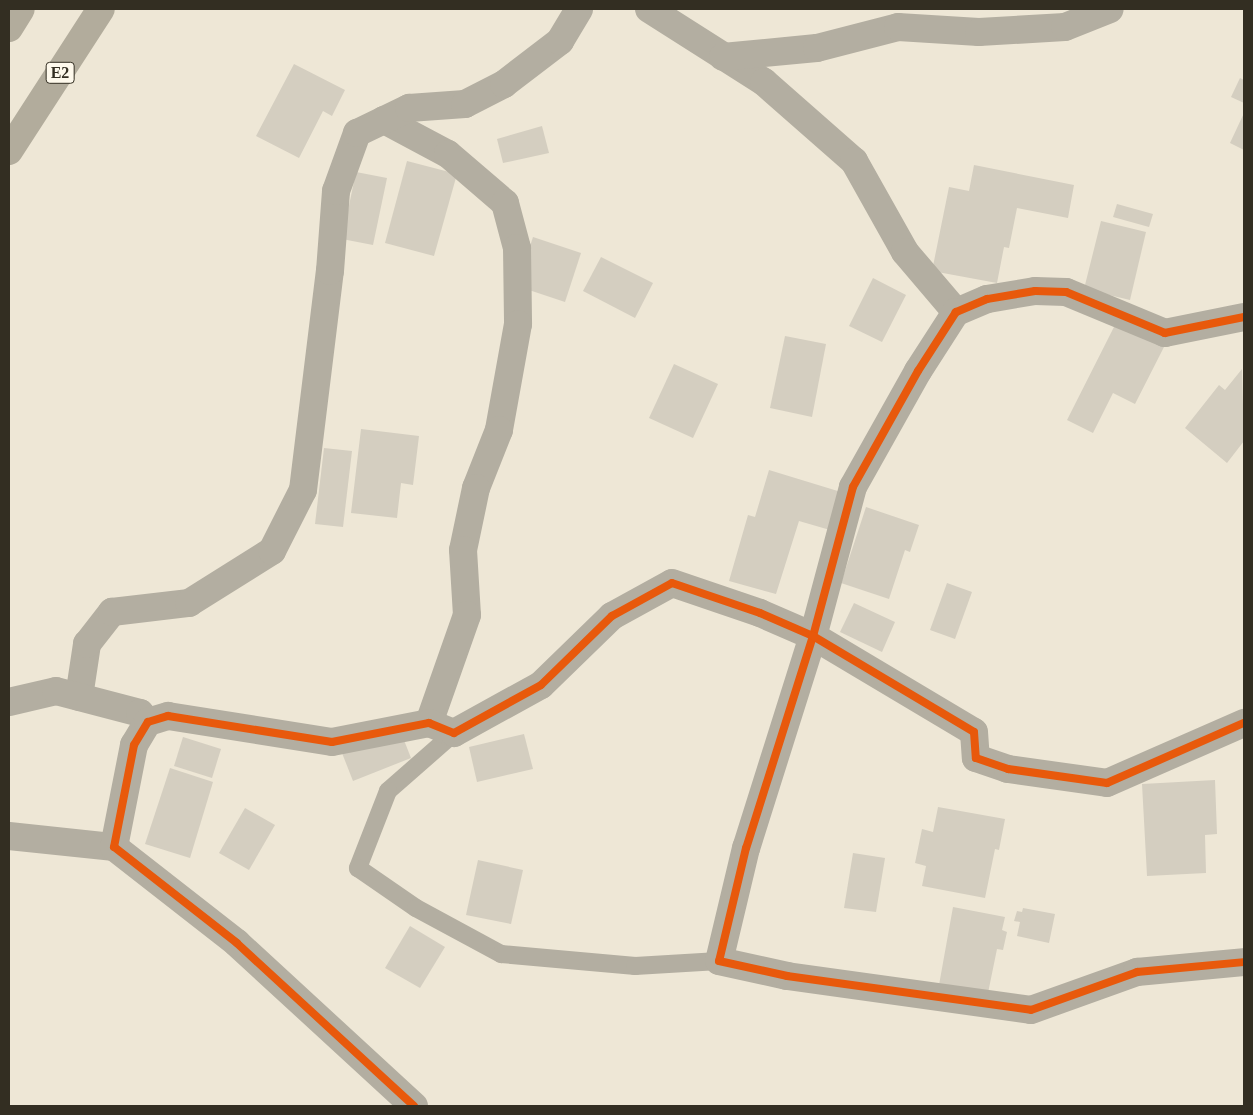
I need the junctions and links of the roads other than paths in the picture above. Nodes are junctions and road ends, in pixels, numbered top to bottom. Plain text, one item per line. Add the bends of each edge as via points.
1 (21, 9) edge
2 (101, 9) edge
3 (579, 9) edge
4 (649, 9) edge
5 (1110, 9) edge
6 (9, 28) edge
7 (723, 57) junction
8 (384, 120) junction
9 (14, 144) edge
10 (956, 312) junction
11 (1244, 317) edge
12 (814, 636) junction
13 (79, 697) junction
14 (9, 702) edge
15 (148, 722) junction
16 (429, 722) junction
17 (1244, 723) edge
18 (454, 733) junction
19 (9, 836) edge
20 (114, 847) junction
21 (718, 961) junction
22 (1244, 962) edge
23 (414, 1106) edge

1 - 6 highway
2 - 9 highway, E2
3 - 8 street via 560,41 504,84 465,104 409,108
4 - 7 street
5 - 7 street via 1065,26 979,32 898,27 817,48
7 - 10 street via 764,82 854,161 905,252
8 - 13 street via 357,132 336,191 330,271 303,490 272,551 189,603 112,612 87,644
8 - 16 street via 448,154 505,204 517,248 518,324 499,430 476,488 463,550 467,615
10 - 11 street via 987,299 1035,291 1066,292 1165,333
10 - 12 street via 918,371 853,487
12 - 17 street via 974,732 976,758 1008,769 1107,784
12 - 18 street via 760,613 672,583 612,616 541,685
12 - 21 street via 746,848
13 - 14 street via 56,691
13 - 15 street via 140,713
15 - 16 street via 168,716 332,742
15 - 20 street via 134,745
16 - 18 street
18 - 21 lane via 388,791 358,868 416,908 501,954 636,966
19 - 20 street
20 - 23 street via 237,943
21 - 22 street via 788,976 1031,1010 1137,972

